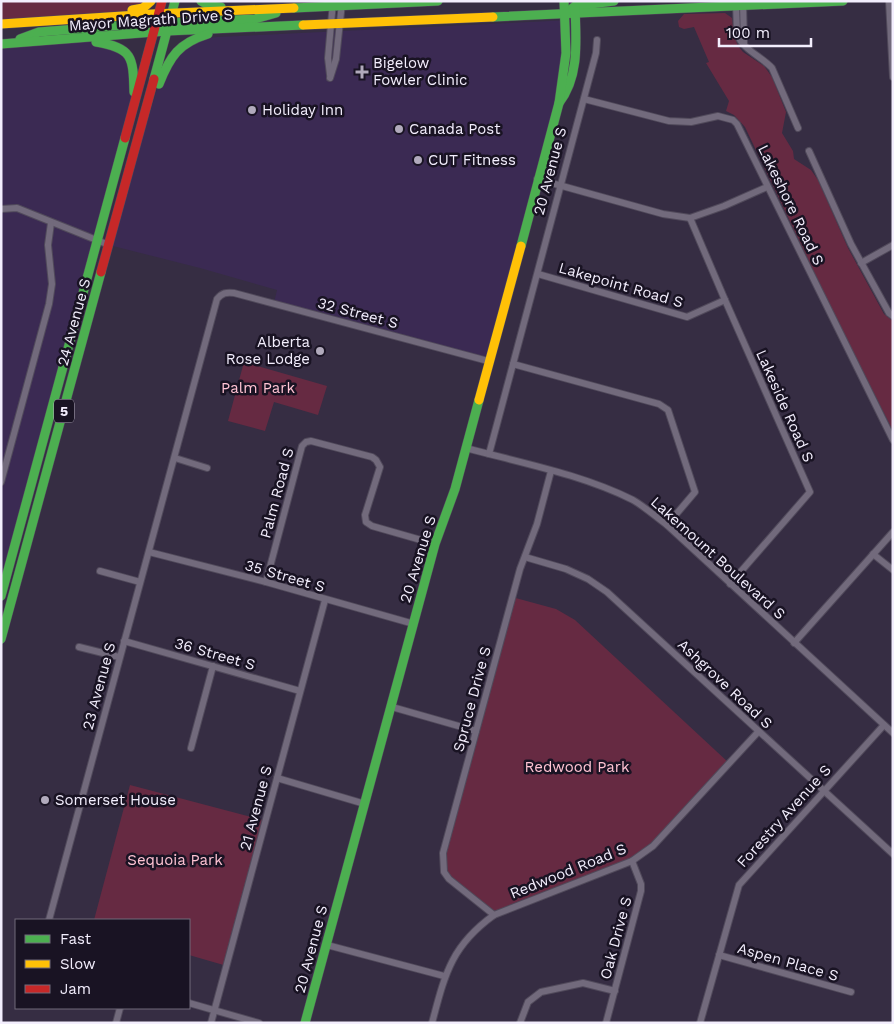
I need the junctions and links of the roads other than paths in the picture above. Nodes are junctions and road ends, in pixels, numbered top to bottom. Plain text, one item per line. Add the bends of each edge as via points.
1 (151, 1) edge
2 (162, 1) edge
3 (175, 1) edge
4 (201, 1) edge
5 (438, 1) edge
6 (564, 1) edge
7 (614, 1) edge
8 (843, 1) edge
9 (889, 1) edge
10 (338, 3) edge
11 (740, 4) edge
12 (575, 7) edge
13 (295, 8) junction
14 (280, 9) junction
15 (172, 13) junction
16 (564, 15) junction
17 (158, 18) junction
18 (71, 19) junction
19 (1, 24) edge
20 (335, 24) junction
21 (168, 27) junction
22 (276, 27) junction
23 (154, 32) junction
24 (70, 39) junction
25 (598, 40) dead end
26 (5, 43) edge
27 (893, 77) edge
28 (584, 99) junction
29 (134, 102) junction
30 (559, 102) junction
31 (798, 128) dead end
32 (809, 152) dead end
33 (537, 179) junction
34 (126, 182) junction
35 (561, 185) junction
36 (767, 186) junction
37 (1, 209) edge
38 (690, 218) junction
39 (52, 223) junction
40 (96, 240) junction
41 (109, 245) junction
42 (893, 245) edge
43 (861, 263) junction
44 (538, 274) junction
45 (220, 294) joint
46 (725, 300) junction
47 (893, 316) edge
48 (488, 360) junction
49 (513, 364) junction
50 (893, 440) edge
51 (466, 448) junction
52 (489, 454) junction
53 (175, 458) junction
54 (207, 468) dead end
55 (551, 471) junction
56 (1, 482) edge
57 (667, 525) junction
58 (893, 532) edge
59 (436, 544) junction
60 (149, 552) junction
61 (874, 554) junction
62 (525, 557) junction
63 (893, 570) edge
64 (100, 571) dead end
65 (140, 582) junction
66 (266, 582) junction
67 (730, 584) junction
68 (2, 593) edge
69 (325, 600) junction
70 (414, 624) junction
71 (1, 639) edge
72 (124, 641) junction
73 (794, 643) junction
74 (80, 647) dead end
75 (119, 657) junction
76 (213, 666) junction
77 (300, 691) junction
78 (392, 707) junction
79 (884, 725) junction
80 (476, 731) junction
81 (758, 732) junction
82 (893, 733) edge
83 (191, 748) dead end
84 (277, 778) junction
85 (823, 791) junction
86 (364, 804) junction
87 (893, 854) edge
88 (632, 861) junction
89 (494, 915) junction
90 (49, 919) edge
91 (326, 945) junction
92 (719, 955) junction
93 (444, 976) junction
94 (615, 991) junction
95 (851, 992) dead end
96 (190, 1003) edge
97 (120, 1009) edge
98 (215, 1010) junction
99 (116, 1023) edge
100 (211, 1023) edge
101 (259, 1023) edge
102 (305, 1023) edge
103 (432, 1023) edge
104 (520, 1023) edge
105 (606, 1023) edge
106 (700, 1023) edge

1 - 18 main road via 143,8
2 - 17 main road, 24 Avenue S
3 - 15 main road, 24 Avenue S
4 - 14 main road via 218,7
5 - 10 main road, Mayor Magrath Drive S
6 - 16 main road, 20 Avenue S
7 - 12 main road
8 - 11 main road, Mayor Magrath Drive S
9 - 27 street
10 - 13 main road, Mayor Magrath Drive S
10 - 20 street
11 - 12 main road, Mayor Magrath Drive S
11 - 31 street via 737,34 772,68
12 - 16 main road, Mayor Magrath Drive S
12 - 30 main road, 20 Avenue S via 575,63 567,93
13 - 14 main road, Mayor Magrath Drive S
13 - 21 main road via 255,19
14 - 15 main road, Mayor Magrath Drive S
15 - 17 main road via 167,18
15 - 21 main road, 24 Avenue S / 5
16 - 20 main road, Mayor Magrath Drive S
16 - 30 main road, 20 Avenue S via 566,42
17 - 18 main road, Mayor Magrath Drive S
17 - 23 main road, 24 Avenue S / 5
17 - 26 main road via 39,32
18 - 19 main road, Mayor Magrath Drive S
20 - 20 street via 328,58 330,78 336,59
20 - 22 main road, Mayor Magrath Drive S
21 - 22 main road, Mayor Magrath Drive S
21 - 23 main road via 159,27
21 - 34 main road, 24 Avenue S / 5
22 - 34 main road via 198,36 178,48 164,70
23 - 24 main road, Mayor Magrath Drive S
23 - 29 main road, 24 Avenue S / 5
24 - 26 main road, Mayor Magrath Drive S
24 - 29 main road via 112,43 128,53 132,62
25 - 28 street, 20 Avenue S
28 - 35 street, 20 Avenue S
28 - 36 street, Lakeshore Road S via 670,121 691,122 718,116 733,120
29 - 40 main road, 24 Avenue S / 5
30 - 33 main road, 20 Avenue S
32 - 43 street
33 - 35 street
33 - 48 main road, 20 Avenue S
34 - 41 main road, 24 Avenue S / 5
35 - 38 street via 663,214
35 - 44 street, 20 Avenue S
36 - 38 street
36 - 50 street, Lakeshore Road S
37 - 39 street via 17,208
38 - 46 street, Lakeside Road S
39 - 40 street
39 - 56 street via 48,245 52,284 49,304
40 - 41 street
40 - 68 main road, 24 Avenue S / 5
41 - 71 main road, 24 Avenue S / 5
42 - 43 street
43 - 47 street
44 - 46 street, Lakepoint Road S via 687,317
44 - 49 street, 20 Avenue S
45 - 48 street, 32 Street S via 234,293
45 - 53 street, 23 Avenue S
46 - 67 street, Lakeside Road S via 810,492
48 - 51 main road, 20 Avenue S
49 - 52 street, 20 Avenue S
49 - 57 street via 659,404 668,410 696,492
51 - 52 street, Lakemount Boulevard S
51 - 59 main road, 20 Avenue S
52 - 55 street, Lakemount Boulevard S
53 - 54 street
53 - 60 street, 23 Avenue S
55 - 57 street, Lakemount Boulevard S via 635,501
55 - 62 street, Spruce Drive S
57 - 67 street, Lakemount Boulevard S
58 - 61 street
59 - 66 street, Palm Road S via 366,522 365,515 380,466 376,460 306,442 302,446
59 - 70 main road, 20 Avenue S
60 - 65 street, 23 Avenue S
60 - 66 street, 35 Street S
61 - 63 street
61 - 73 street
62 - 80 street, Spruce Drive S
62 - 81 street, Ashgrove Road S via 566,569 607,592
64 - 65 street
65 - 72 street, 23 Avenue S
66 - 69 street, 35 Street S
67 - 73 street, Lakemount Boulevard S
69 - 70 street, 35 Street S
69 - 77 street, 21 Avenue S
70 - 78 main road, 20 Avenue S
72 - 75 street, 23 Avenue S
72 - 76 street, 36 Street S
73 - 79 street, Lakemount Boulevard S
74 - 75 street
75 - 90 street, 23 Avenue S
76 - 77 street, 36 Street S
76 - 83 street
77 - 84 street, 21 Avenue S
78 - 80 street
78 - 86 main road, 20 Avenue S
79 - 82 street, Lakemount Boulevard S
79 - 85 street, Forestry Avenue S
80 - 89 street, Spruce Drive S via 443,862 449,879
81 - 85 street, Ashgrove Road S
81 - 88 street, Redwood Road S via 653,846
84 - 86 street
84 - 98 street, 21 Avenue S
85 - 87 street, Ashgrove Road S
85 - 92 street, Forestry Avenue S via 738,884
86 - 91 main road, 20 Avenue S
88 - 89 street, Redwood Road S
88 - 94 street, Oak Drive S via 641,891
89 - 93 street, Redwood Road S via 465,940
91 - 93 street
91 - 102 main road, 20 Avenue S
92 - 95 street, Aspen Place S
92 - 106 street, Forestry Avenue S
93 - 103 street, Redwood Road S
94 - 104 street via 583,983 541,992 528,1002
94 - 105 street, Oak Drive S
96 - 98 street
97 - 99 street
98 - 100 street, 21 Avenue S
98 - 101 street

